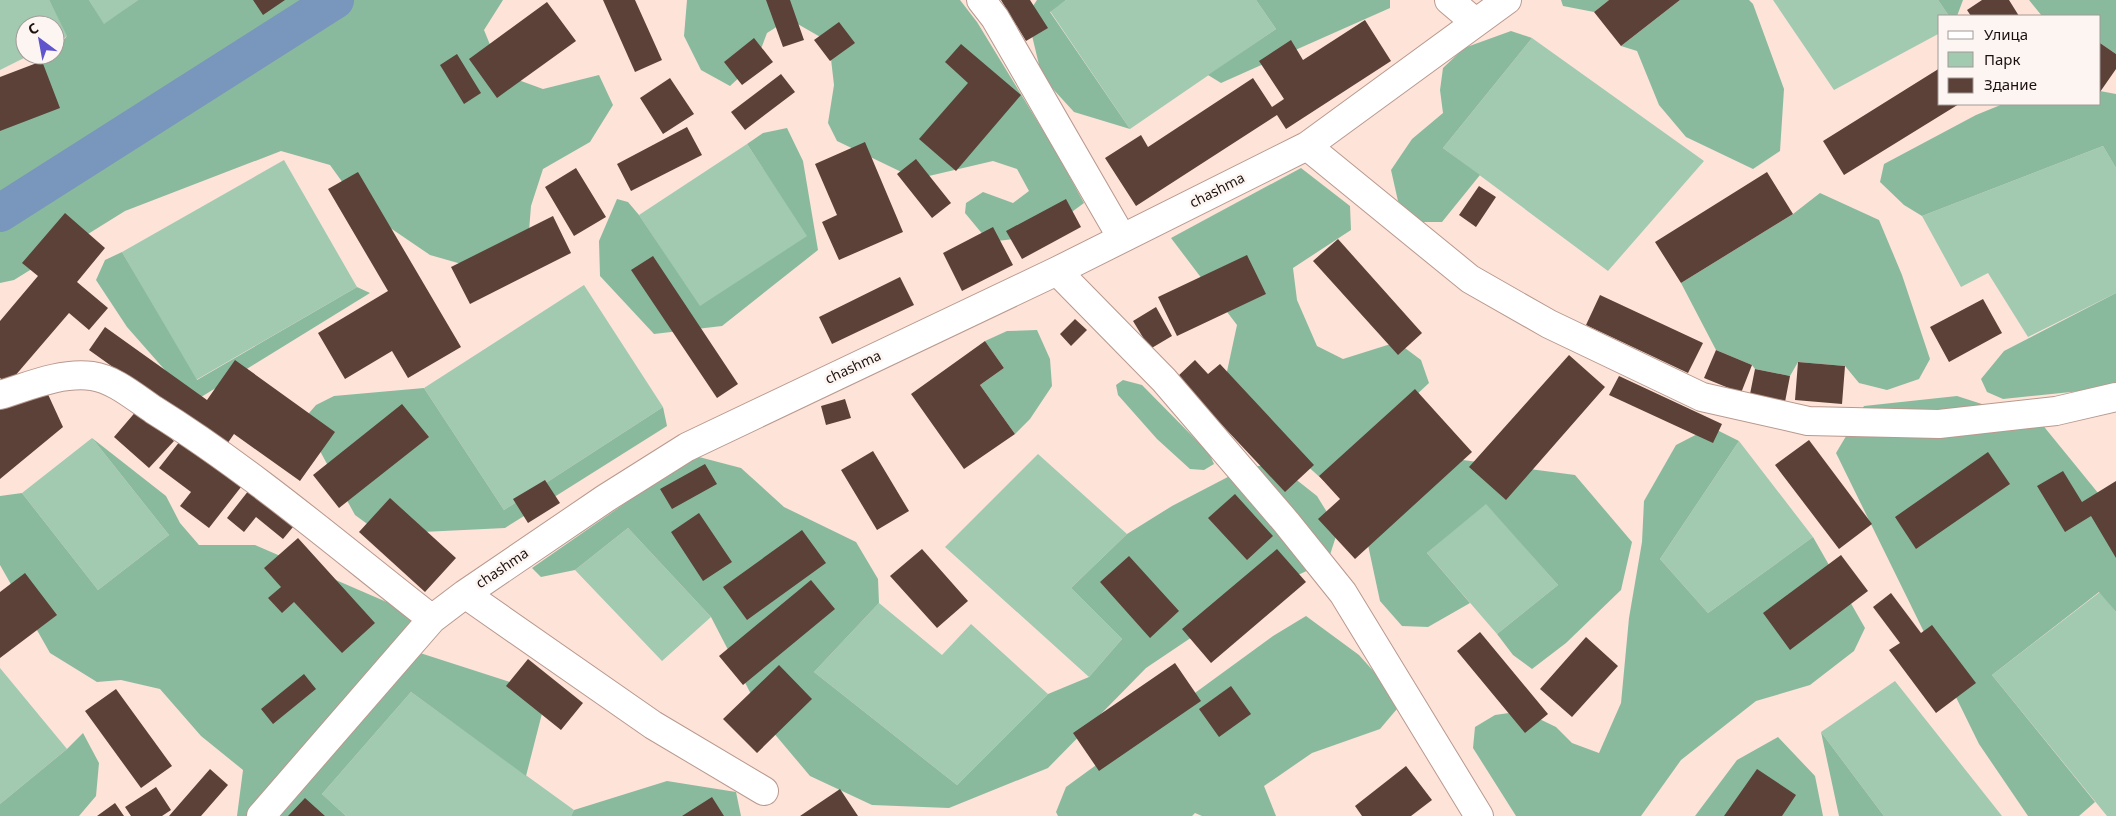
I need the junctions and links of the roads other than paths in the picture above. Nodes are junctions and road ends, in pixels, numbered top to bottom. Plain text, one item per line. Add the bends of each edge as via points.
1 (981, 0) edge
2 (1449, 0) edge
3 (1507, 0) edge
4 (1476, 22) junction
5 (1306, 146) junction
6 (1122, 238) junction
7 (1057, 271) junction
8 (0, 395) edge
9 (2116, 397) edge
10 (465, 594) junction
11 (432, 619) junction
12 (764, 791) dead end
13 (261, 816) edge
14 (1479, 816) edge

1 - 6 street via 995,18
2 - 4 street
3 - 4 street, сhashma
4 - 5 street, сhashma
5 - 6 street, сhashma
5 - 9 street via 1470,279 1549,324 1702,397 1808,421 1939,424 2056,411
6 - 7 street, сhashma
7 - 10 street, сhashma via 687,447
7 - 14 street via 1164,380 1343,593
8 - 11 street via 75,375 94,376 116,386 205,442
10 - 11 street, сhashma
10 - 12 street via 653,725
11 - 13 street, сhashma

